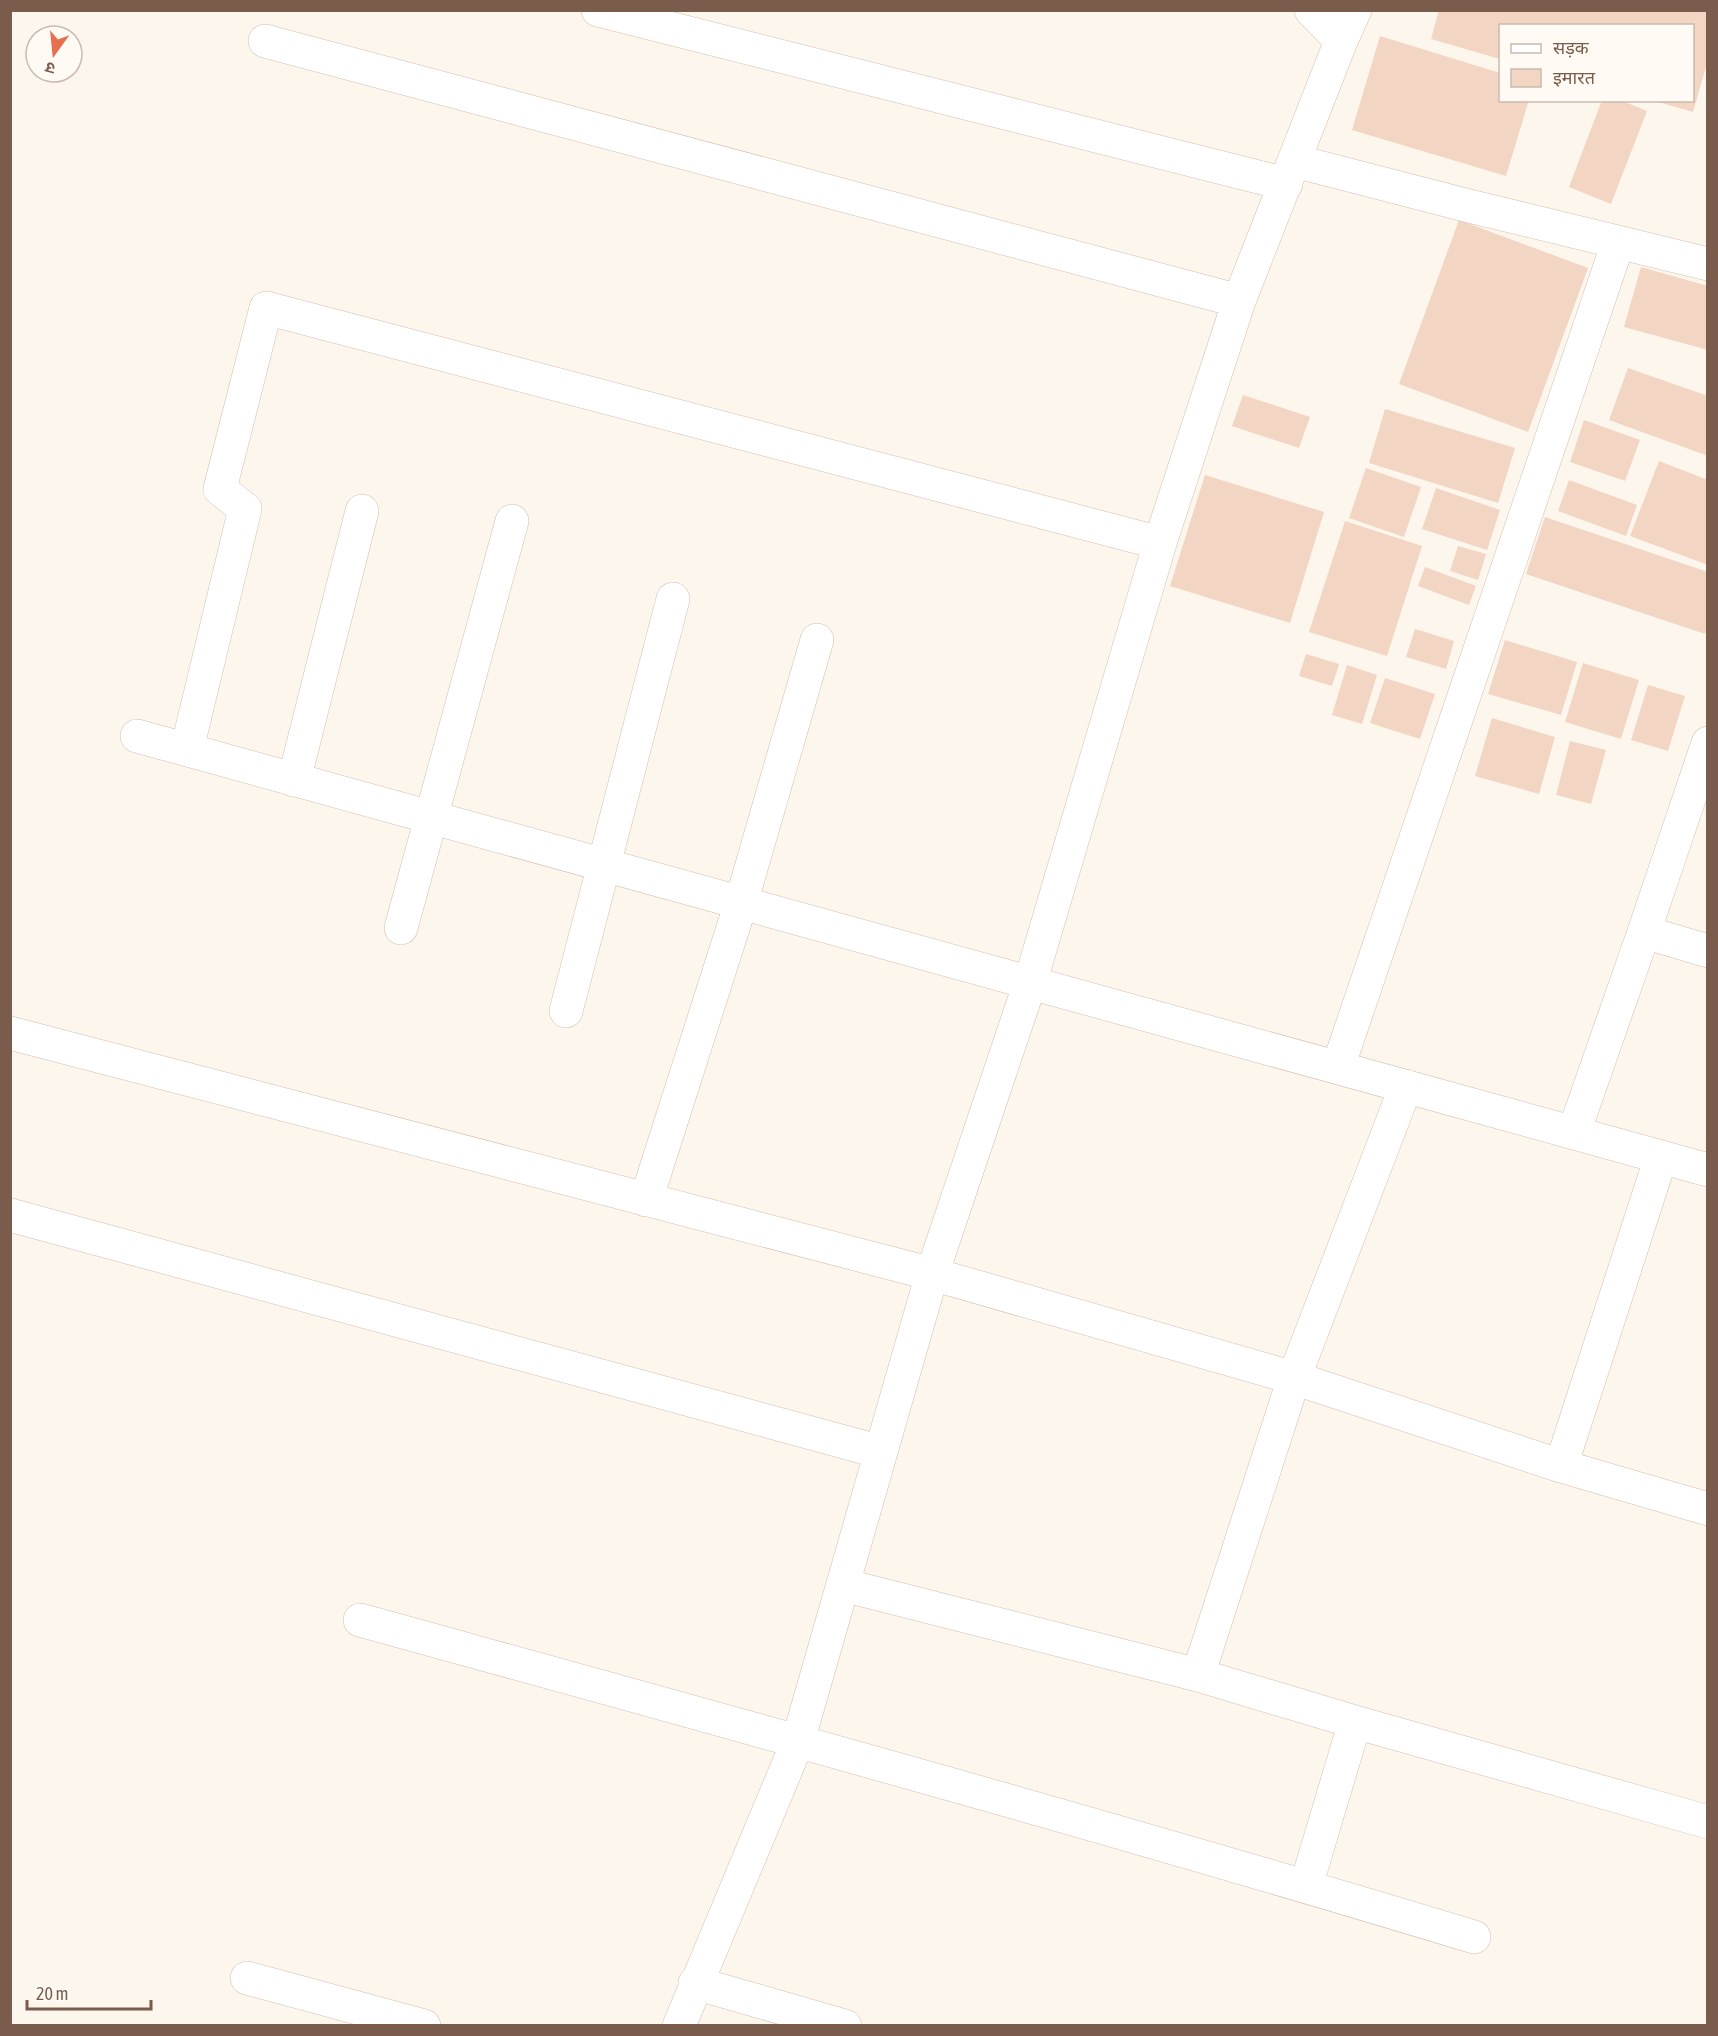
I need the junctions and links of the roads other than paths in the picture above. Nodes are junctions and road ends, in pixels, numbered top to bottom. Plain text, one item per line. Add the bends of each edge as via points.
1 (598, 10) edge
2 (1311, 10) edge
3 (1355, 10) edge
4 (265, 41) dead end
5 (1341, 41) junction
6 (1291, 173) junction
7 (1618, 243) junction
8 (1707, 264) edge
9 (1239, 301) junction
10 (362, 512) dead end
11 (512, 521) dead end
12 (1160, 543) junction
13 (673, 599) dead end
14 (817, 640) dead end
15 (137, 736) dead end
16 (1707, 743) edge
17 (187, 749) junction
18 (294, 780) junction
19 (1700, 787) edge
20 (431, 817) junction
21 (604, 866) junction
22 (741, 903) junction
23 (401, 928) dead end
24 (1644, 932) junction
25 (1707, 951) edge
26 (1030, 983) junction
27 (566, 1011) dead end
28 (10, 1033) edge
29 (1338, 1067) junction
30 (1406, 1086) junction
31 (1574, 1132) junction
32 (1661, 1156) junction
33 (1707, 1170) edge
34 (646, 1200) junction
35 (10, 1215) edge
36 (932, 1274) junction
37 (1294, 1378) junction
38 (881, 1452) junction
39 (1561, 1466) junction
40 (1707, 1509) edge
41 (843, 1585) junction
42 (360, 1620) dead end
43 (1198, 1675) junction
44 (1355, 1722) junction
45 (798, 1741) junction
46 (1706, 1818) edge
47 (1306, 1886) junction
48 (1474, 1937) dead end
49 (247, 1978) dead end
50 (695, 1983) junction
51 (424, 2025) edge
52 (679, 2025) edge
53 (845, 2025) edge

1 - 6 street
2 - 5 street
3 - 5 street
4 - 9 street
5 - 6 street
6 - 7 street
6 - 9 street
7 - 8 street
7 - 29 street
9 - 12 street
10 - 18 street
11 - 20 street
12 - 17 street via 266,308 220,489 244,509
12 - 26 street
13 - 21 street
14 - 22 street
15 - 17 street
16 - 19 street
17 - 18 street
18 - 20 street
19 - 24 street
20 - 21 street
20 - 23 street
21 - 22 street
21 - 27 street
22 - 26 street
22 - 34 street
24 - 25 street
24 - 31 street
26 - 29 street
26 - 36 street
28 - 34 street
29 - 30 street
30 - 31 street
30 - 37 street
31 - 32 street
32 - 33 street
32 - 39 street
34 - 36 street
35 - 38 street
36 - 37 street
36 - 38 street
37 - 39 street
37 - 43 street
38 - 41 street
39 - 40 street
41 - 43 street
41 - 45 street
42 - 45 street
43 - 44 street
44 - 46 street
44 - 47 street
45 - 47 street
45 - 50 street
47 - 48 street
49 - 51 street
50 - 52 street
50 - 53 street

